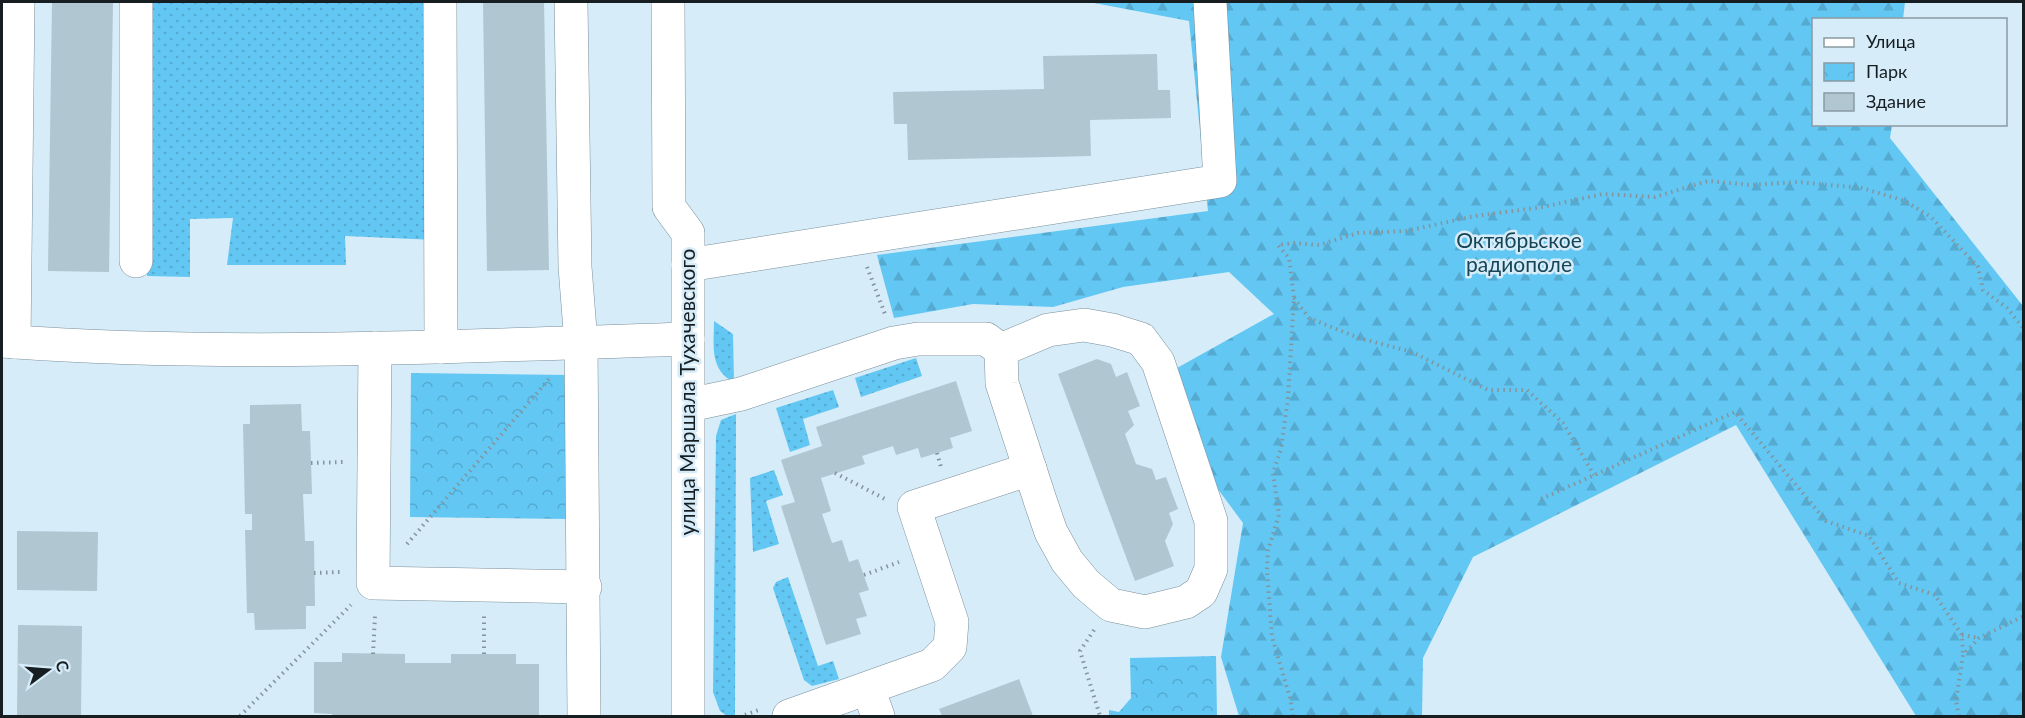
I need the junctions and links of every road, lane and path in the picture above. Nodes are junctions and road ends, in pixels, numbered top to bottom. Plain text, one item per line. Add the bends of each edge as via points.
1 (18, 2) edge
2 (136, 2) edge
3 (440, 2) edge
4 (571, 2) edge
5 (668, 2) edge
6 (1210, 2) edge
7 (136, 261) dead end
8 (688, 265) junction
9 (866, 265) dead end
10 (1294, 298) junction
11 (2024, 329) edge
12 (688, 339) junction
13 (8, 342) edge
14 (581, 343) junction
15 (894, 343) junction
16 (375, 348) junction
17 (441, 348) junction
18 (1001, 350) junction
19 (550, 378) dead end
20 (688, 405) junction
21 (1030, 469) junction
22 (836, 473) dead end
23 (1594, 475) junction
24 (1541, 499) dead end
25 (914, 507) junction
26 (375, 583) junction
27 (585, 587) junction
28 (1111, 605) junction
29 (2024, 616) edge
30 (1962, 635) junction
31 (1979, 638) junction
32 (373, 654) dead end
33 (1963, 655) junction
34 (873, 703) edge
35 (240, 717) edge
36 (584, 717) edge
37 (688, 717) edge
38 (789, 717) edge
39 (1100, 717) edge
40 (1293, 717) edge
41 (1959, 717) edge

1 - 13 street
2 - 7 street
3 - 17 street
4 - 14 street via 575,267
5 - 8 street, улица Маршала Тухачевского via 669,207 688,233
6 - 8 street via 1220,181
8 - 12 street, улица Маршала Тухачевского
9 - 15 path
10 - 11 path via 1289,258 1278,245 1319,245 1358,233 1406,231 1603,194 1655,197 1707,181 1751,185 1797,182 1862,188 1905,201 1931,218 1978,267 1983,290 2007,308
10 - 23 path via 1309,318 1359,338 1412,352 1488,390 1527,390 1563,423
10 - 40 path via 1288,398 1281,449 1273,473 1279,515 1268,550 1267,570 1272,637
12 - 14 street
12 - 20 street, улица Маршала Тухачевского
13 - 16 street via 153,350
14 - 17 street
14 - 27 street
15 - 18 street via 986,339
15 - 20 street via 741,394
16 - 17 street
16 - 26 street
18 - 21 street via 1002,383
18 - 28 street via 1048,330 1084,325 1141,339 1158,362 1211,521 1211,569 1201,592 1185,602 1145,612
19 - 26 path
20 - 37 street, улица Маршала Тухачевского
21 - 25 street
21 - 28 street via 1052,532 1067,561
22 - 25 path via 895,504
23 - 24 path
23 - 30 path via 1735,412 1826,521 1869,536 1899,583 1935,595
25 - 34 street via 952,622 950,647 932,665
26 - 27 street
26 - 32 path
26 - 35 path
27 - 36 street
28 - 39 path via 1080,651
29 - 31 path
30 - 31 path
30 - 33 path
31 - 33 path
33 - 41 path via 1956,701
34 - 38 street

